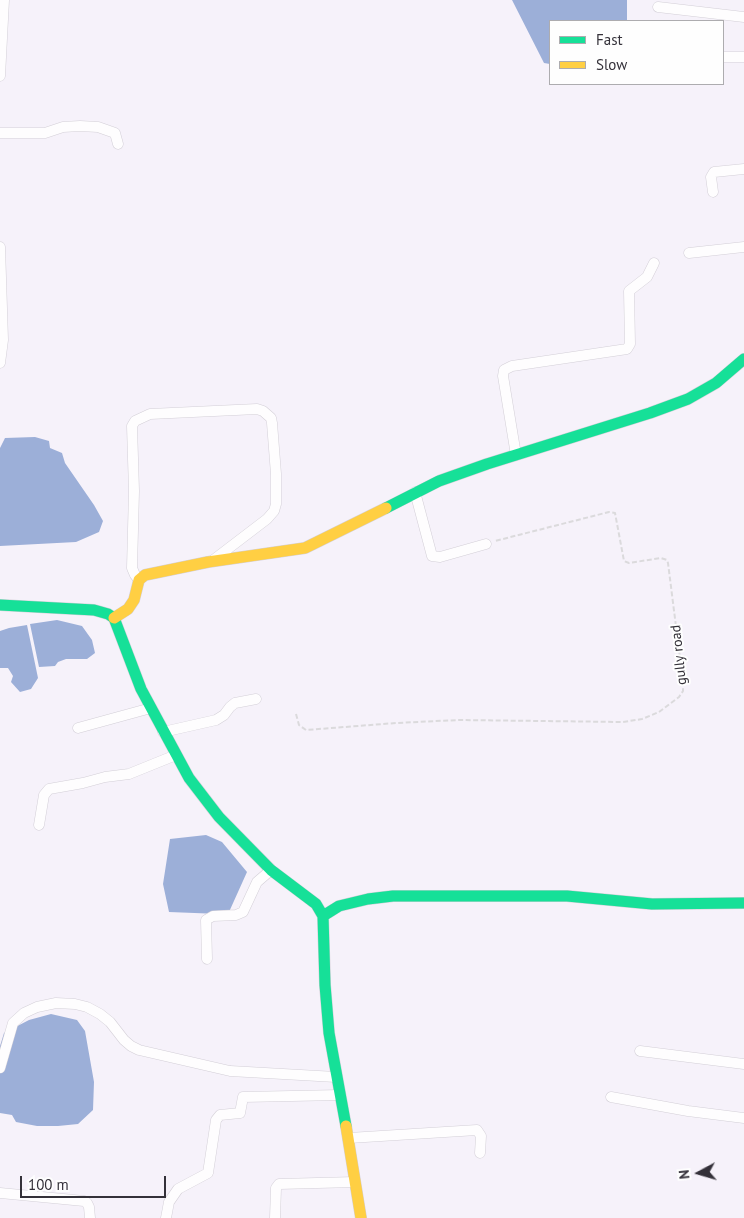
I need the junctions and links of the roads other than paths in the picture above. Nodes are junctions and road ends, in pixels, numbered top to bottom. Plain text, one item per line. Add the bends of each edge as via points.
1 (4, 0) edge
2 (658, 7) dead end
3 (744, 17) edge
4 (724, 57) edge
5 (744, 57) edge
6 (0, 76) edge
7 (0, 133) edge
8 (118, 144) dead end
9 (744, 169) edge
10 (713, 192) dead end
11 (0, 247) edge
12 (744, 247) edge
13 (689, 252) dead end
14 (654, 263) dead end
15 (744, 359) edge
16 (0, 363) edge
17 (516, 455) junction
18 (415, 492) junction
19 (486, 544) road end
20 (211, 562) junction
21 (139, 580) junction
22 (0, 605) edge
23 (114, 618) junction
24 (256, 699) dead end
25 (151, 708) junction
26 (78, 728) dead end
27 (163, 732) junction
28 (176, 755) junction
29 (39, 825) dead end
30 (271, 870) junction
31 (744, 903) edge
32 (323, 916) junction
33 (206, 959) dead end
34 (640, 1051) dead end
35 (744, 1064) edge
36 (0, 1068) edge
37 (336, 1077) junction
38 (340, 1095) junction
39 (611, 1097) dead end
40 (744, 1118) edge
41 (349, 1138) junction
42 (480, 1153) dead end
43 (355, 1182) junction
44 (0, 1193) edge
45 (90, 1218) edge
46 (166, 1218) edge
47 (275, 1218) edge
48 (361, 1218) edge

1 - 6 street
2 - 3 street
4 - 5 street
7 - 8 street via 98,127 115,133
9 - 10 street via 714,172 711,177
11 - 16 street via 3,340
12 - 13 street
14 - 17 street via 647,277 629,291 630,344 627,349 512,366 504,370
15 - 17 street via 688,399
17 - 18 street
18 - 19 street via 432,556 440,557
18 - 20 street via 305,548
20 - 21 street via 152,573
20 - 21 street via 274,511 276,474 272,423 271,418 257,409 150,414 135,421 132,426 132,568
21 - 23 street via 134,600 128,609
22 - 23 street via 94,610
23 - 25 street
24 - 27 street via 236,703 216,720
25 - 26 street
25 - 27 street
27 - 28 street
28 - 29 street via 129,774 49,789 44,795
28 - 30 street via 219,817
30 - 32 street via 316,904
30 - 33 street via 257,882 243,912 206,920
31 - 32 street via 652,904 514,895 393,896 339,906
32 - 37 street via 327,1014
34 - 35 street
36 - 37 street via 13,1024 24,1013 56,1003 87,1006 139,1050 230,1071
37 - 38 street
38 - 41 street
38 - 46 street via 243,1097 240,1113 220,1115 216,1120 208,1173 178,1189 169,1202
39 - 40 street
41 - 42 street via 477,1130 481,1136
41 - 43 street
43 - 47 street via 279,1184 276,1188
43 - 48 street
44 - 45 street via 84,1201 89,1207

